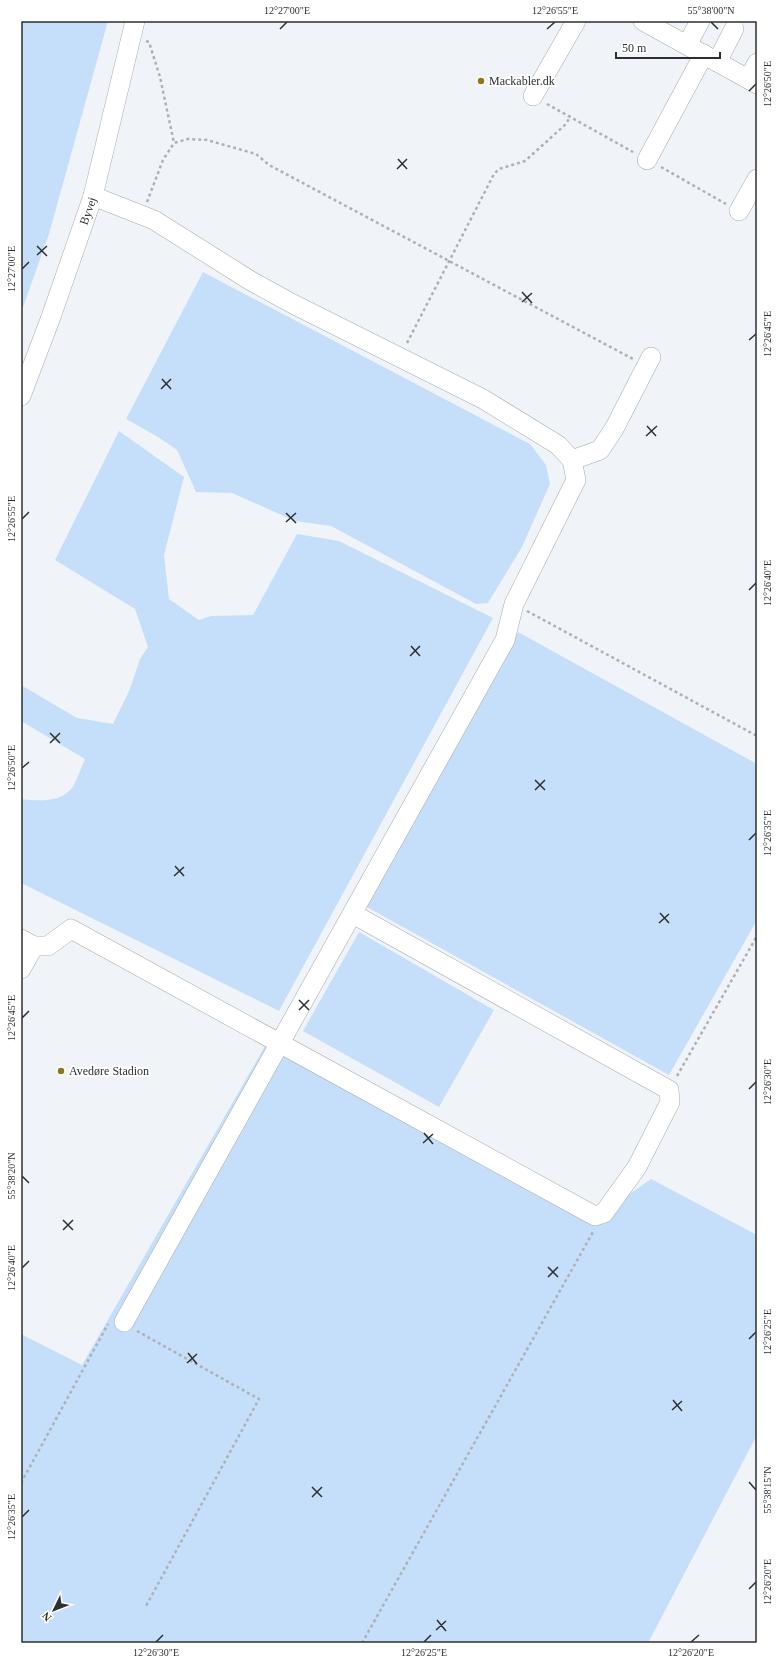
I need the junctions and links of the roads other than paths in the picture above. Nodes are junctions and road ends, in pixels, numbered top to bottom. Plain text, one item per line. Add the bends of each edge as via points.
1 (576, 21) edge
2 (643, 21) edge
3 (700, 21) edge
4 (664, 26) edge
5 (133, 29) edge
6 (734, 29) dead end
7 (687, 45) junction
8 (711, 58) junction
9 (754, 75) edge
10 (533, 96) dead end
11 (647, 160) dead end
12 (757, 179) edge
13 (93, 196) junction
14 (739, 211) dead end
15 (648, 361) road end
16 (21, 396) edge
17 (572, 460) junction
18 (352, 914) junction
19 (28, 942) edge
20 (21, 969) edge
21 (281, 1044) junction
22 (124, 1322) road end

1 - 10 street
2 - 4 street
3 - 7 street
4 - 7 street
5 - 13 street, Byvej
6 - 8 street
7 - 8 street
8 - 9 street
8 - 11 street
12 - 14 street
13 - 16 street, Byvej
13 - 17 street via 154,220 269,291 483,399 558,445
15 - 17 street via 614,429 600,450
17 - 18 street via 576,480 514,604 505,640
18 - 21 street
18 - 21 street via 669,1090 670,1102 637,1168 604,1213 595,1216
19 - 20 street
19 - 21 street via 48,946 71,929
21 - 22 street

